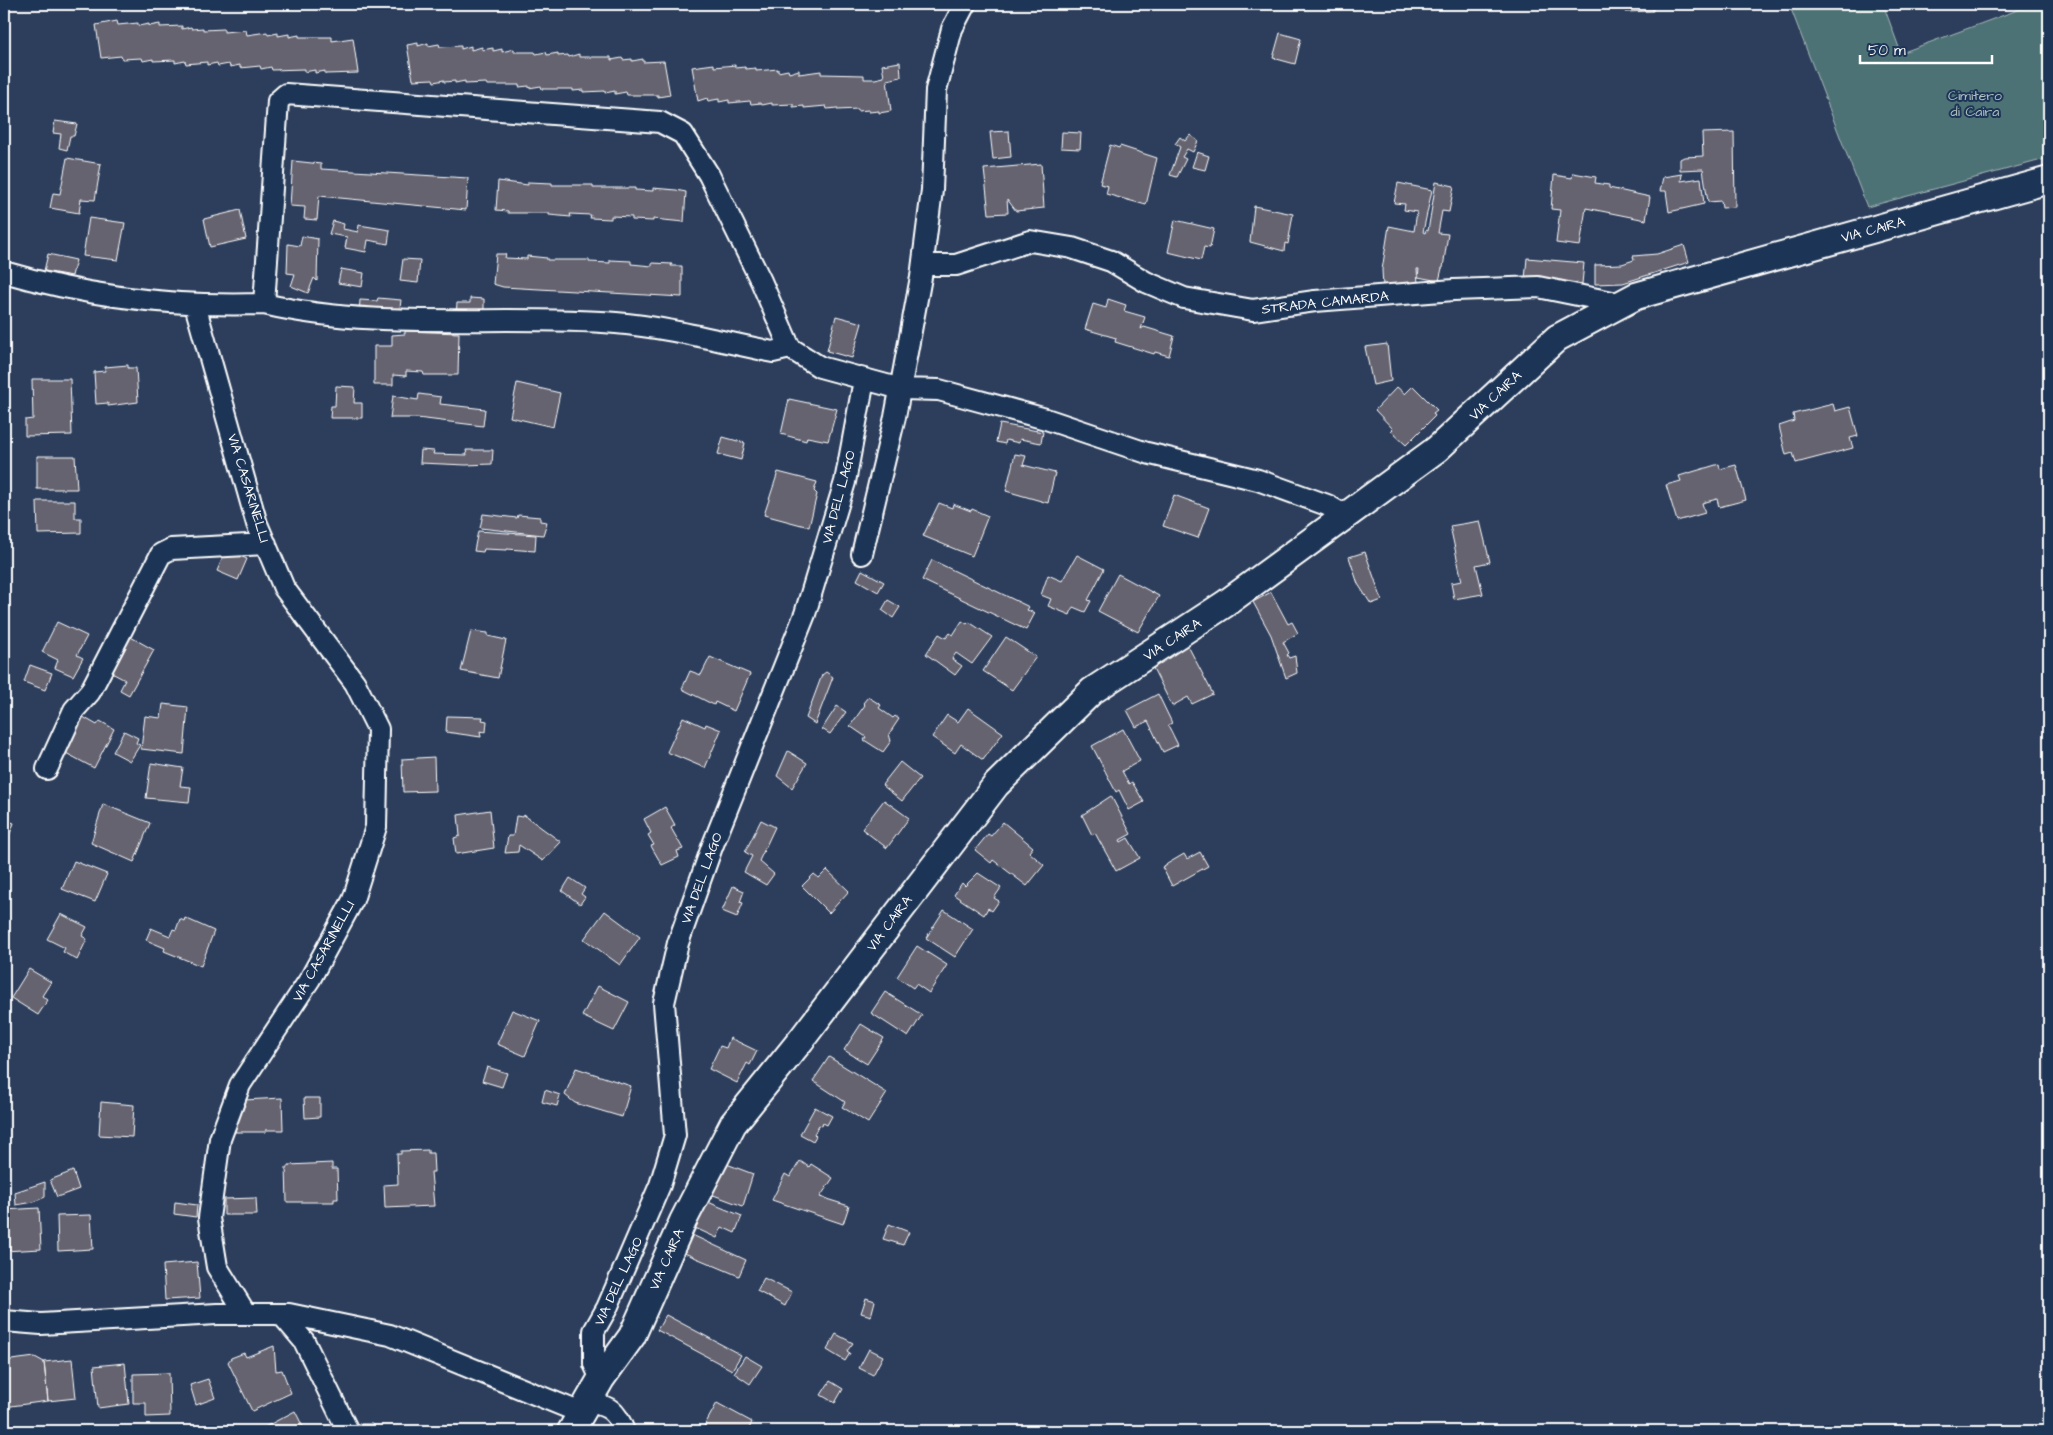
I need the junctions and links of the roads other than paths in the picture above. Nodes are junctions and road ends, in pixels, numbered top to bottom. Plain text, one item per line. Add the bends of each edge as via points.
1 (965, 4) edge
2 (2049, 180) edge
3 (923, 265) junction
4 (4, 272) edge
5 (264, 304) junction
6 (1622, 304) junction
7 (195, 305) junction
8 (790, 348) junction
9 (864, 380) junction
10 (901, 389) junction
11 (1346, 516) junction
12 (266, 544) junction
13 (862, 554) dead end
14 (47, 769) dead end
15 (246, 1314) junction
16 (281, 1314) junction
17 (4, 1321) edge
18 (585, 1406) edge
19 (348, 1431) edge
20 (624, 1431) edge

1 - 3 street via 952,29 936,90 932,190
2 - 6 street, VIA CAIRA via 1646,293
3 - 6 street, STRADA CAMARDA via 956,265 1030,241 1072,248 1112,261 1146,282 1184,298 1254,310 1315,301 1538,287
3 - 10 street
4 - 7 street via 36,282 144,301
5 - 7 street
5 - 8 street via 295,312 376,318 618,323 773,352
5 - 8 street via 278,101 286,94 660,122 683,134 710,175
6 - 11 street, VIA CAIRA via 1557,338 1437,449
7 - 12 street, VIA CASARINELLI via 257,524
8 - 9 street via 820,367
9 - 10 street
9 - 18 street, VIA DEL LAGO via 845,482 805,614 712,847 678,943 664,1003 675,1135 660,1185 594,1332 594,1364
10 - 11 street via 939,390 1046,419 1147,453 1258,480 1327,505
10 - 13 street
11 - 18 street, VIA CAIRA via 1225,604 1092,691 996,785 733,1124 683,1221 632,1336
12 - 14 street via 171,549 161,554 90,692 74,710
12 - 15 street, VIA CASARINELLI via 284,588 355,683 378,729 376,827 353,900 310,979 240,1085 220,1140 209,1218 217,1267
15 - 16 street
15 - 17 street via 41,1324
16 - 18 street via 390,1335
16 - 19 street via 304,1341
18 - 20 street via 603,1405 617,1414

